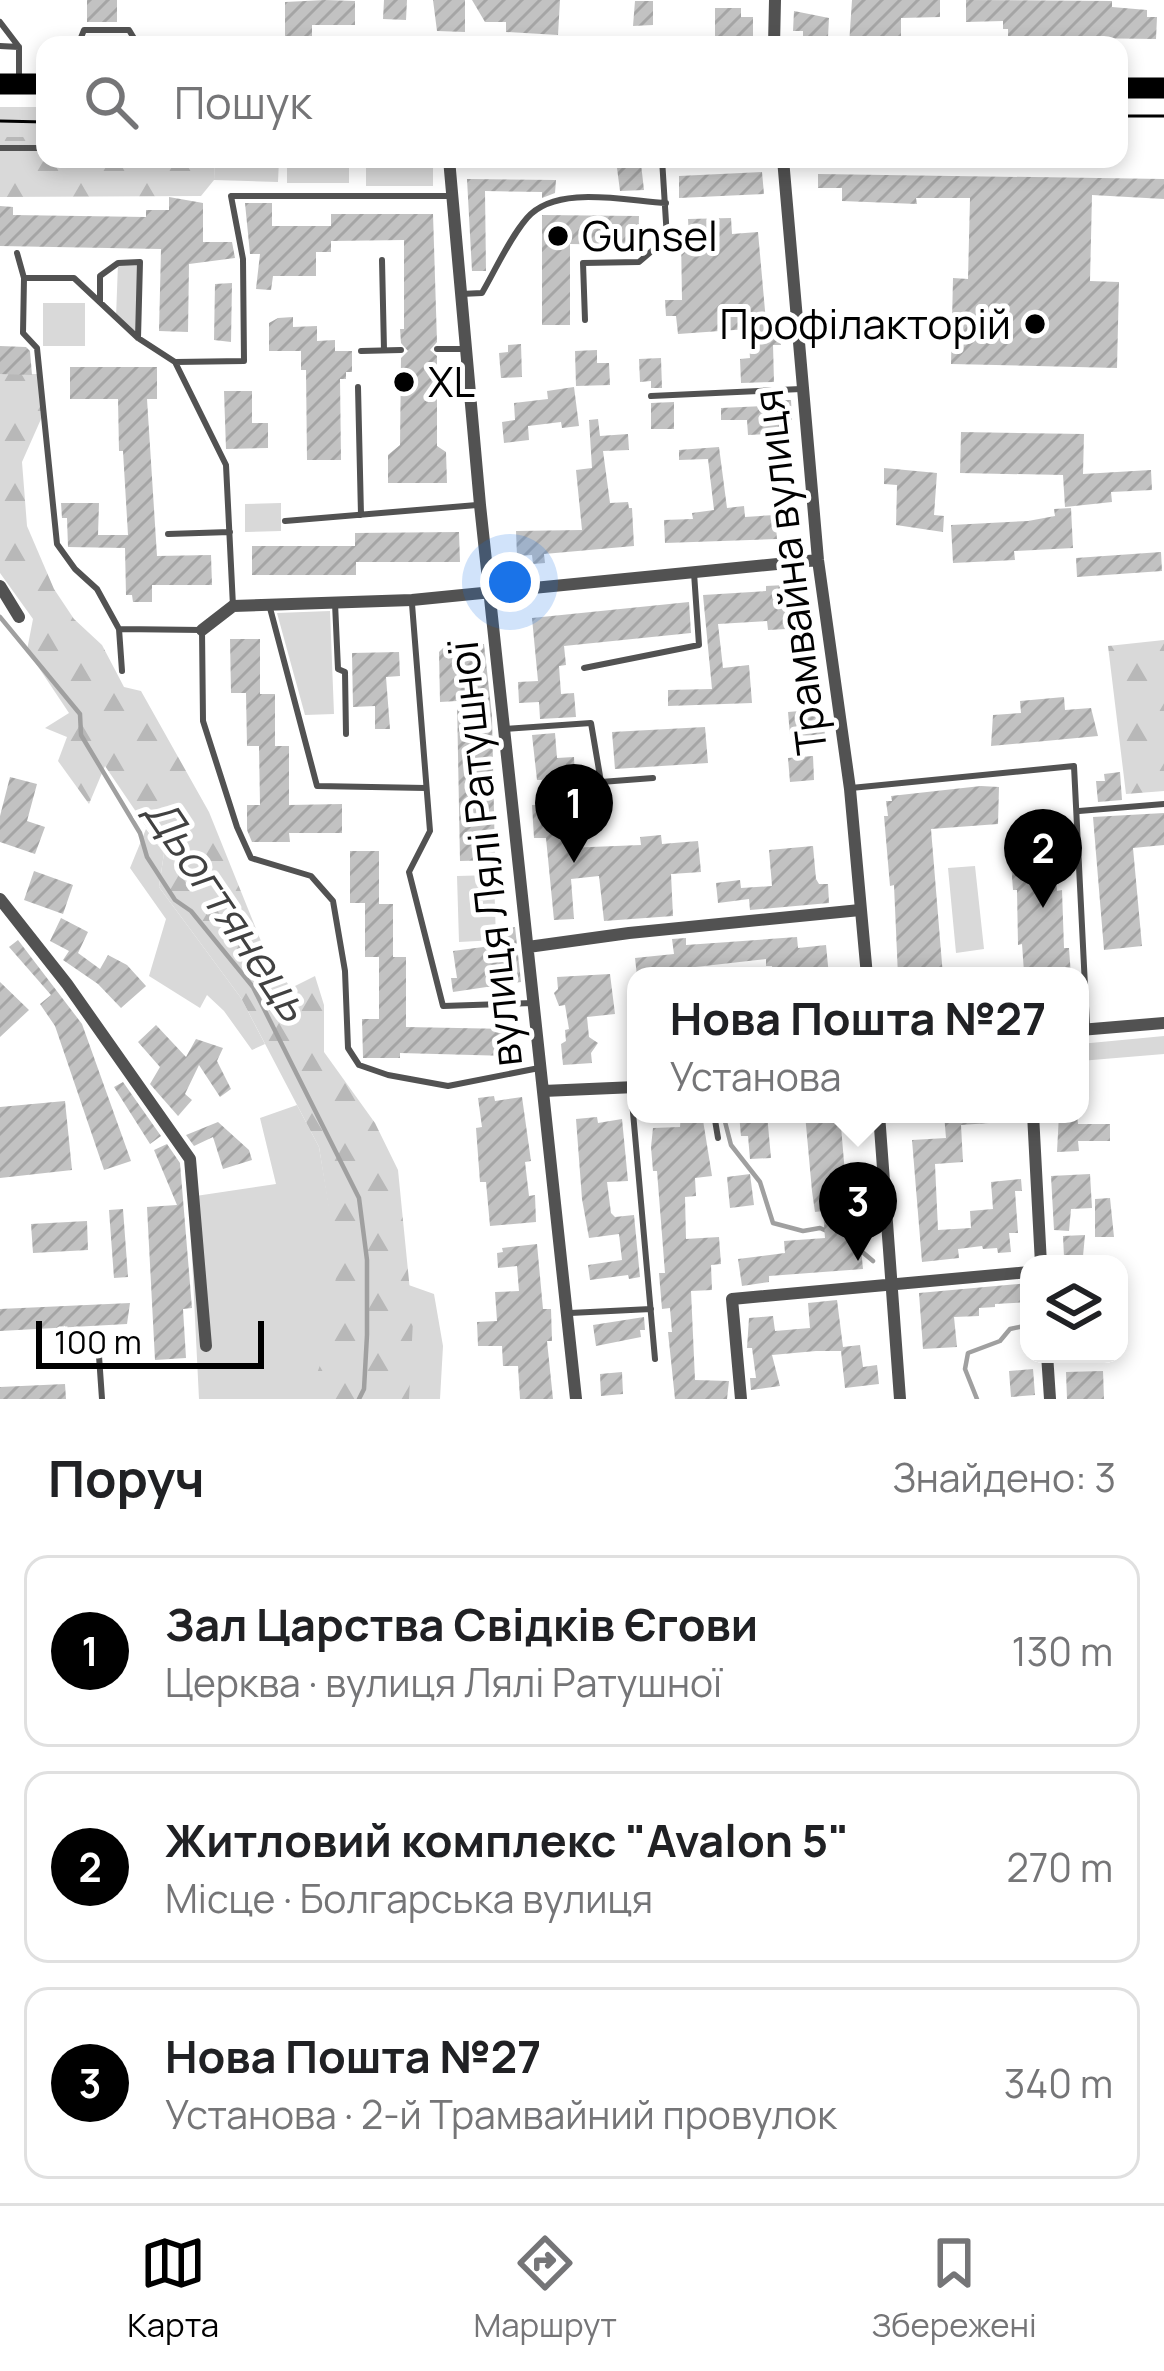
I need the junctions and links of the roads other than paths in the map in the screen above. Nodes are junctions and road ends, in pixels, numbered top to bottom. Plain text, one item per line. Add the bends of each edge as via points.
1 (775, 0) edge
2 (0, 22) edge
3 (82, 36) edge
4 (133, 36) edge
5 (774, 36) edge
6 (0, 46) edge
7 (19, 47) junction
8 (10, 84) edge
9 (1128, 88) edge
10 (1164, 88) edge
11 (0, 148) edge
12 (36, 148) edge
13 (450, 168) edge
14 (663, 168) edge
15 (784, 168) edge
16 (452, 196) junction
17 (666, 203) junction
18 (17, 254) dead end
19 (382, 260) dead end
20 (24, 278) junction
21 (461, 295) junction
22 (100, 302) junction
23 (585, 320) dead end
24 (138, 338) junction
25 (436, 349) dead end
26 (466, 349) junction
27 (384, 350) junction
28 (401, 350) dead end
29 (361, 351) dead end
30 (175, 362) junction
31 (358, 387) dead end
32 (801, 389) junction
33 (651, 396) dead end
34 (480, 505) junction
35 (361, 515) junction
36 (285, 521) dead end
37 (230, 532) junction
38 (168, 534) dead end
39 (818, 560) junction
40 (694, 573) junction
41 (0, 586) edge
42 (490, 593) junction
43 (412, 600) junction
44 (335, 603) junction
45 (269, 604) junction
46 (233, 606) junction
47 (19, 617) dead end
48 (118, 629) junction
49 (202, 630) junction
50 (584, 668) dead end
51 (122, 670) dead end
52 (506, 728) junction
53 (346, 734) dead end
54 (653, 778) dead end
55 (426, 788) junction
56 (850, 788) junction
57 (1164, 804) edge
58 (1079, 811) junction
59 (0, 899) edge
60 (860, 910) junction
61 (528, 947) junction
62 (866, 967) edge
63 (1082, 967) edge
64 (534, 1003) junction
65 (1164, 1023) edge
66 (1089, 1029) edge
67 (541, 1068) junction
68 (627, 1088) edge
69 (543, 1091) junction
70 (637, 1123) edge
71 (716, 1123) edge
72 (880, 1123) edge
73 (1034, 1123) edge
74 (718, 1138) dead end
75 (1041, 1255) edge
76 (1020, 1273) edge
77 (890, 1283) junction
78 (651, 1309) junction
79 (567, 1313) junction
80 (206, 1346) dead end
81 (99, 1356) dead end
82 (655, 1359) dead end
83 (1048, 1363) edge
84 (102, 1399) edge
85 (576, 1399) edge
86 (741, 1399) edge
87 (900, 1399) edge
88 (1050, 1399) edge

1 - 5 street
2 - 7 lane
3 - 4 lane
6 - 7 lane
7 - 8 lane
9 - 10 main road
11 - 12 lane
13 - 16 street, вулиця Лялі Ратушної
14 - 17 lane
15 - 32 street, Трамвайна вулиця
16 - 21 street, вулиця Лялі Ратушної
16 - 30 lane via 231,196 243,259 244,361
17 - 21 lane via 542,205 482,293
17 - 23 lane via 667,238 639,262 583,263
18 - 20 lane
19 - 27 lane
20 - 22 lane via 74,278
20 - 48 lane via 23,333 38,348 57,544 97,589
21 - 26 street, вулиця Лялі Ратушної
22 - 24 lane
22 - 24 lane via 100,275 140,262
24 - 30 lane
25 - 26 lane
26 - 34 street, вулиця Лялі Ратушної
27 - 28 lane
27 - 29 lane
30 - 37 lane via 228,470
31 - 35 lane
32 - 33 lane
32 - 39 street, Трамвайна вулиця
34 - 35 lane
34 - 42 street, вулиця Лялі Ратушної
35 - 36 lane
37 - 38 lane
37 - 46 lane
39 - 40 street
39 - 56 street, Трамвайна вулиця
40 - 42 street
40 - 50 lane via 699,644
41 - 47 street
42 - 43 street
42 - 52 street, вулиця Лялі Ратушної
43 - 44 street
43 - 55 lane
44 - 45 street
44 - 53 lane
45 - 46 street
45 - 55 lane via 317,786
46 - 49 street
48 - 49 lane
48 - 51 lane
49 - 67 lane via 203,722 237,827 251,858 311,876 333,902 348,1048 359,1065 448,1086
52 - 54 lane via 591,723 601,782
52 - 61 street, вулиця Лялі Ратушної
55 - 64 lane via 430,831 409,872 443,1006
56 - 58 lane via 1074,766
56 - 60 street, Трамвайна вулиця
57 - 58 lane
58 - 63 lane
59 - 80 street via 190,1159
60 - 61 street
60 - 62 street, Трамвайна вулиця
61 - 64 street, вулиця Лялі Ратушної
64 - 67 street, вулиця Лялі Ратушної
65 - 66 street
67 - 69 street, вулиця Лялі Ратушної
68 - 69 street
69 - 79 street, вулиця Лялі Ратушної
70 - 78 lane
71 - 74 lane
72 - 77 street
73 - 75 street
76 - 77 street
77 - 86 street via 732,1299
77 - 87 street
78 - 79 lane
78 - 82 lane
79 - 85 street, вулиця Лялі Ратушної
81 - 84 lane
83 - 88 street

